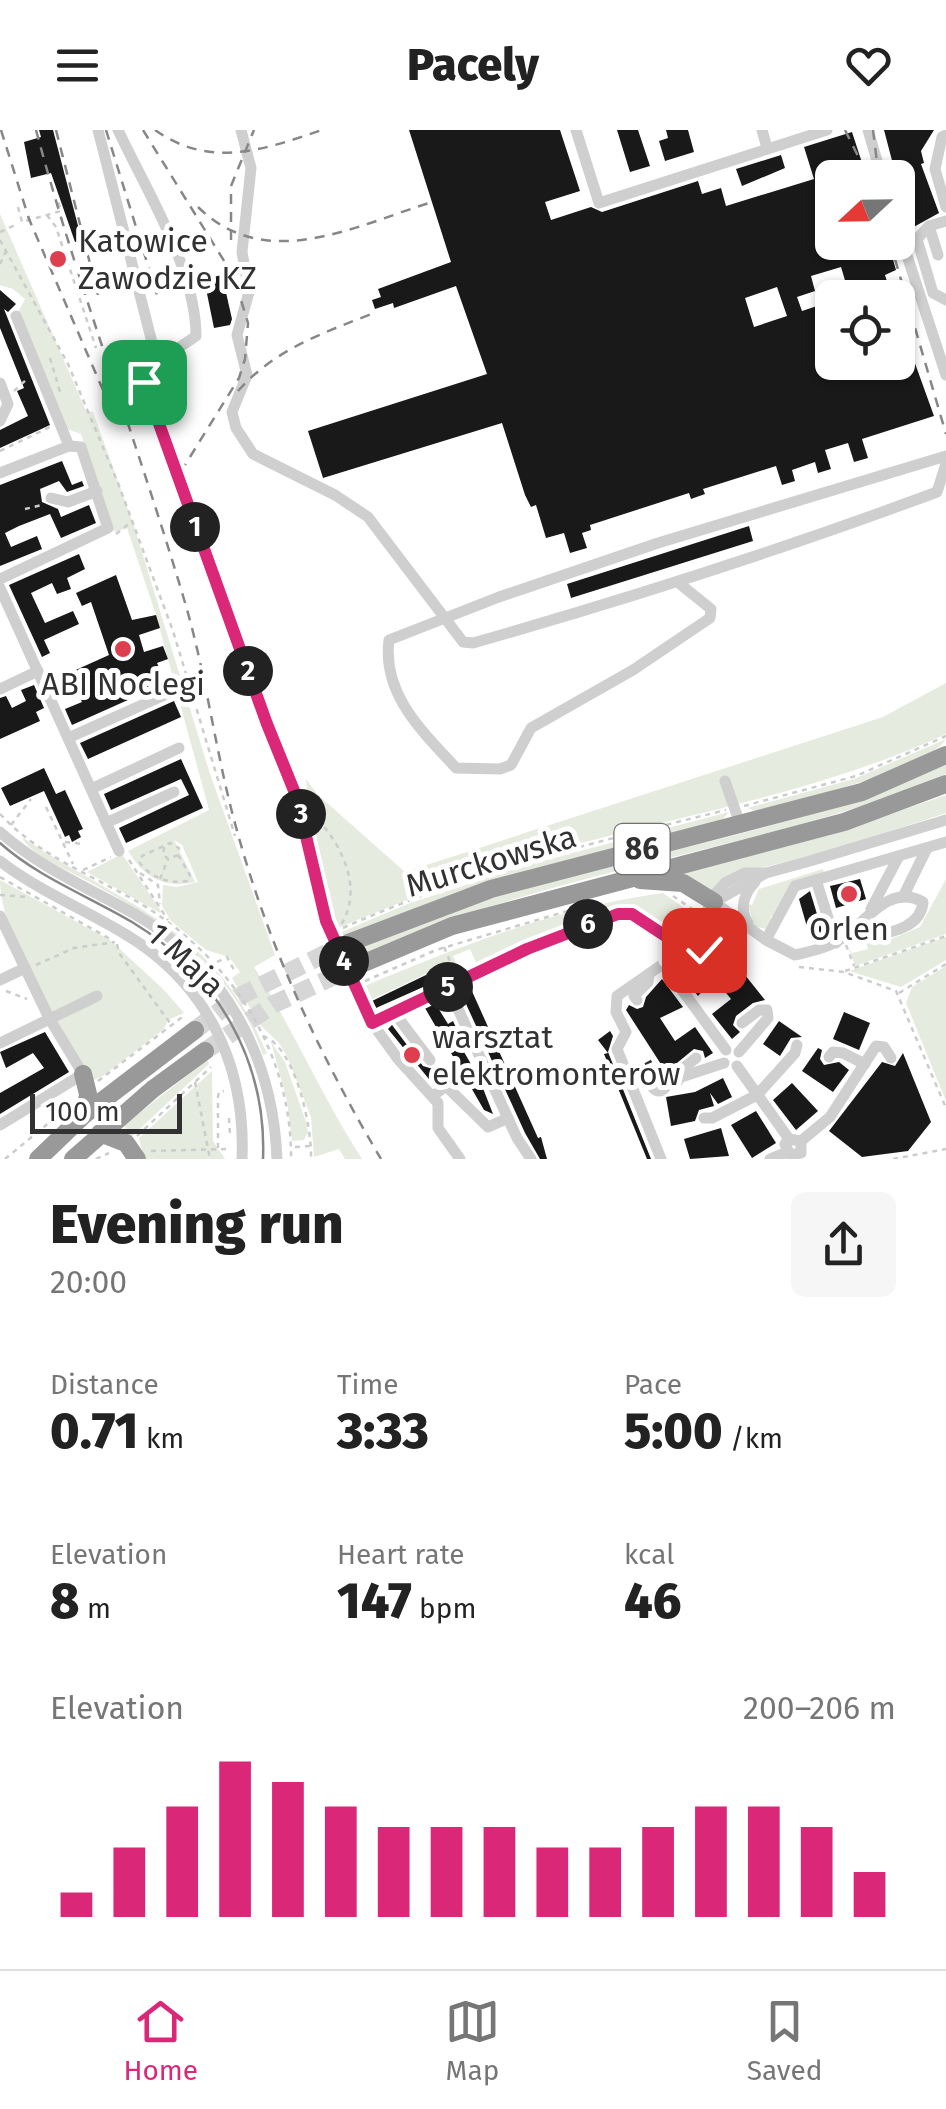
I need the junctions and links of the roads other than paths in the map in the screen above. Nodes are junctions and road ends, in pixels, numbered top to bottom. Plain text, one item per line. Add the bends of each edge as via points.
1 (98, 130) edge
2 (118, 130) edge
3 (241, 130) edge
4 (576, 130) edge
5 (762, 130) edge
6 (827, 130) edge
7 (868, 130) edge
8 (946, 135) edge
9 (768, 148) junction
10 (877, 160) edge
11 (946, 207) edge
12 (946, 221) edge
13 (929, 226) junction
14 (938, 254) dead end
15 (908, 260) edge
16 (946, 300) edge
17 (16, 316) dead end
18 (158, 362) junction
19 (946, 375) edge
20 (3, 389) edge
21 (0, 420) edge
22 (69, 446) junction
23 (946, 460) edge
24 (0, 474) edge
25 (97, 490) junction
26 (51, 498) road end
27 (0, 579) edge
28 (680, 584) junction
29 (0, 588) edge
30 (448, 617) junction
31 (38, 671) junction
32 (0, 689) edge
33 (169, 693) road end
34 (68, 738) junction
35 (179, 748) dead end
36 (946, 756) edge
37 (725, 781) dead end
38 (946, 784) edge
39 (91, 789) junction
40 (174, 792) dead end
41 (737, 816) junction
42 (946, 820) edge
43 (106, 822) junction
44 (6, 828) edge
45 (946, 842) edge
46 (928, 848) junction
47 (119, 852) road end
48 (899, 856) junction
49 (1, 862) edge
50 (766, 873) junction
51 (624, 878) junction
52 (816, 880) junction
53 (903, 898) junction
54 (714, 902) junction
55 (871, 909) junction
56 (0, 916) edge
57 (752, 930) junction
58 (843, 936) junction
59 (766, 940) junction
60 (343, 945) tunnel mouth
61 (679, 945) junction
62 (704, 950) dead end
63 (665, 961) junction
64 (20, 970) junction
65 (649, 974) junction
66 (356, 976) tunnel mouth
67 (0, 980) edge
68 (453, 984) junction
69 (97, 996) dead end
70 (637, 1000) dead end
71 (393, 1011) junction
72 (49, 1018) junction
73 (190, 1022) tunnel mouth
74 (372, 1023) junction
75 (742, 1023) dead end
76 (0, 1043) edge
77 (798, 1045) dead end
78 (829, 1057) dead end
79 (696, 1058) dead end
80 (731, 1058) junction
81 (891, 1058) dead end
82 (208, 1059) tunnel mouth
83 (430, 1060) dead end
84 (864, 1064) junction
85 (85, 1079) junction
86 (672, 1082) junction
87 (757, 1095) junction
88 (433, 1096) junction
89 (636, 1098) junction
90 (85, 1114) junction
91 (508, 1118) junction
92 (704, 1118) dead end
93 (0, 1125) edge
94 (100, 1134) junction
95 (792, 1144) junction
96 (138, 1151) edge
97 (236, 1156) edge
98 (38, 1159) edge
99 (74, 1159) edge
100 (277, 1159) edge
101 (460, 1159) edge
102 (531, 1159) edge
103 (661, 1159) edge
104 (770, 1159) edge

1 - 18 street
2 - 18 street via 188,281 196,325 190,344
3 - 30 street via 252,168 242,252 249,292 237,335 246,375 232,412 236,428 254,454 368,518
4 - 9 street via 599,203
5 - 9 street
6 - 9 street
7 - 10 street
8 - 11 street via 934,169
12 - 13 street
13 - 14 street
13 - 16 street via 917,239 933,293
15 - 19 street
17 - 22 street via 49,377
18 - 74 street via 146,370 144,382 297,798 326,921
20 - 21 street via 8,404
22 - 24 street
22 - 25 street via 81,447
23 - 28 street via 938,492
23 - 30 street via 658,543
25 - 26 street via 68,502
25 - 27 street via 105,532
28 - 30 street via 474,643 464,642
28 - 30 street via 711,609 710,618 531,728 511,765 500,768 456,768 402,705 387,658 390,640
29 - 31 street
31 - 32 street
31 - 34 street
33 - 34 street
34 - 39 street
35 - 39 street
36 - 41 highway, Murckowska / 86 via 862,792
37 - 41 street
38 - 51 highway, Murckowska / 86 via 844,822
39 - 43 street
40 - 43 street
41 - 60 highway, Murckowska / 86 via 492,889
42 - 50 street
43 - 47 street
44 - 100 street, 1 Maja via 43,864 160,931 209,974 258,1058
45 - 46 street
46 - 48 street
46 - 53 street
48 - 52 street
48 - 55 street
49 - 97 street, 1 Maja via 135,940 186,982 212,1019 232,1067 239,1096
50 - 54 street
50 - 57 street via 744,899
51 - 54 highway via 683,883
51 - 66 highway, Murckowska / 86 via 452,926
52 - 58 street
52 - 59 street via 795,886
53 - 55 street
53 - 58 street via 923,902 916,922 862,939
54 - 57 street
54 - 61 street
55 - 58 street
56 - 64 street
57 - 59 street
58 - 59 street via 795,955
61 - 63 street
61 - 68 street via 626,912
62 - 63 street
63 - 65 street
63 - 80 street
64 - 67 street
64 - 72 street
65 - 70 street
65 - 89 street via 621,990 614,1004 626,1032 617,1049
68 - 71 street
68 - 91 street
69 - 72 street
71 - 74 street
71 - 83 street
72 - 76 street
72 - 85 street
73 - 90 highway
74 - 88 street
75 - 80 street via 767,1010 768,1018
77 - 87 street
78 - 84 street via 845,1048
79 - 86 street
80 - 86 street
80 - 87 street
81 - 84 street via 876,1046
82 - 94 highway
84 - 95 street via 830,1117
85 - 90 highway
85 - 93 street
86 - 89 street via 655,1077 652,1088
87 - 92 street
87 - 95 street via 778,1115
88 - 91 street via 446,1086 488,1127
88 - 101 street via 438,1128
89 - 103 street
90 - 98 highway
91 - 102 street
94 - 96 highway
94 - 99 highway
95 - 104 street

